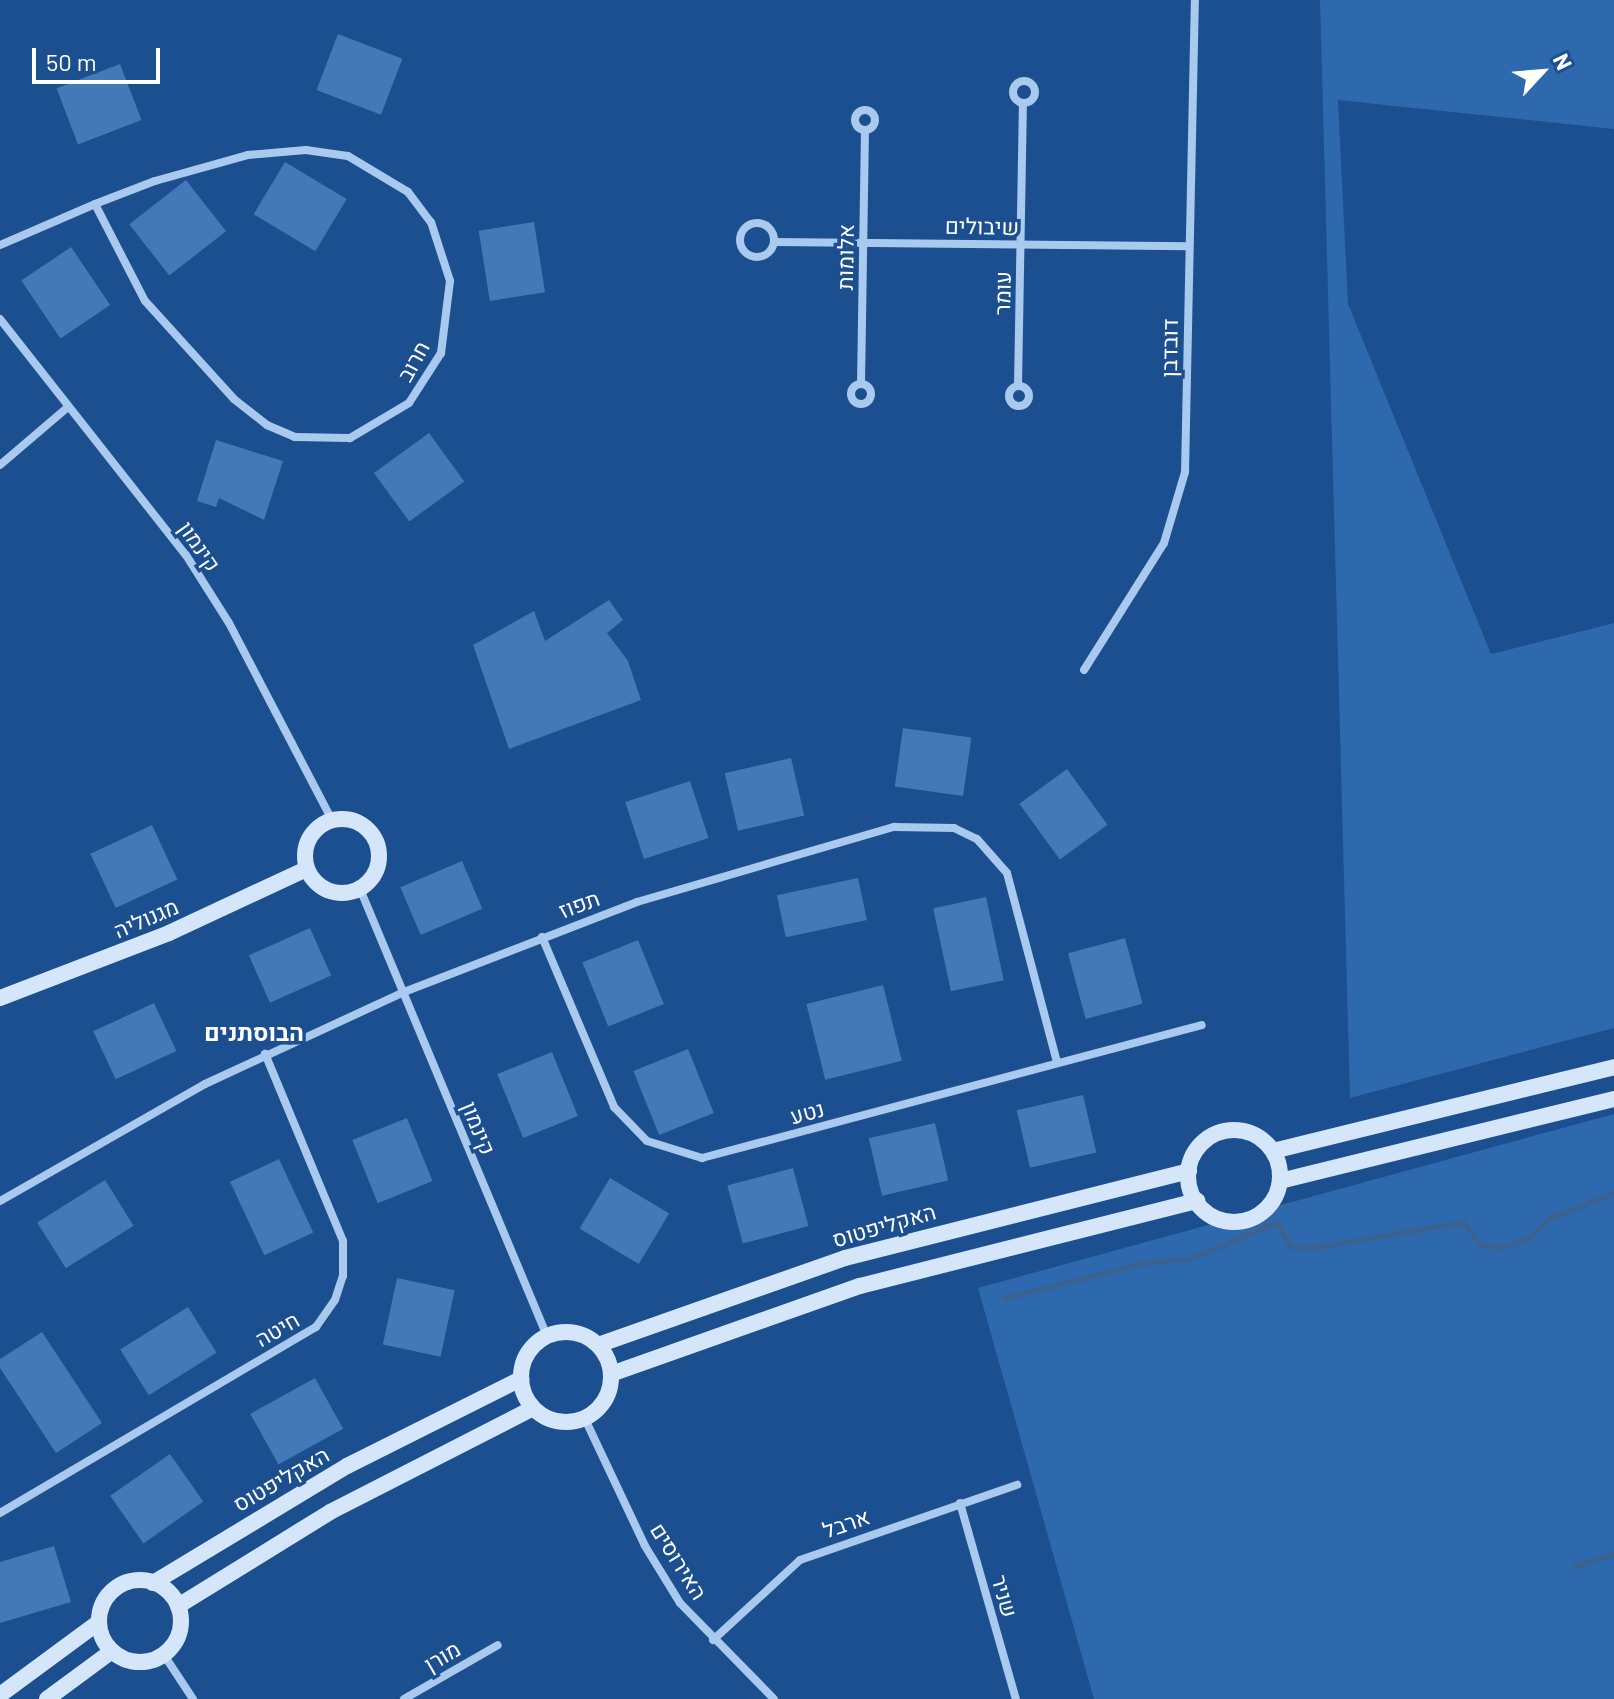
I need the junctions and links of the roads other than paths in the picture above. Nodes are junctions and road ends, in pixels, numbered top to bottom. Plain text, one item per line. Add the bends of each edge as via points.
1 (1195, 0) edge
2 (1023, 103) dead end
3 (865, 130) dead end
4 (95, 204) junction
5 (774, 242) junction
6 (863, 243) junction
7 (0, 245) edge
8 (1020, 245) junction
9 (1189, 246) junction
10 (0, 319) edge
11 (861, 384) dead end
12 (1018, 386) dead end
13 (68, 407) junction
14 (0, 465) edge
15 (1084, 670) dead end
16 (332, 820) junction
17 (306, 869) junction
18 (360, 889) junction
19 (542, 937) junction
20 (404, 992) junction
21 (0, 998) edge
22 (1202, 1025) dead end
23 (265, 1054) junction
24 (1057, 1062) junction
25 (1614, 1067) edge
26 (1614, 1099) edge
27 (1273, 1151) junction
28 (1189, 1171) junction
29 (1280, 1181) junction
30 (0, 1201) edge
31 (1197, 1201) junction
32 (547, 1336) junction
33 (598, 1345) junction
34 (611, 1374) junction
35 (521, 1379) junction
36 (533, 1408) junction
37 (585, 1419) junction
38 (1017, 1485) dead end
39 (960, 1503) junction
40 (0, 1513) edge
41 (153, 1583) junction
42 (178, 1606) junction
43 (99, 1622) junction
44 (713, 1640) junction
45 (498, 1645) dead end
46 (112, 1651) junction
47 (164, 1655) junction
48 (0, 1695) edge
49 (47, 1699) edge
50 (193, 1699) edge
51 (404, 1699) edge
52 (774, 1699) edge
53 (1016, 1699) edge

1 - 9 street, דובדבן
2 - 8 street, עומר
3 - 6 street, אלומות
4 - 4 street, חרוב via 248,155 306,150 348,156 408,192 431,222 450,281 441,353 409,403 378,425 324,440 281,431 234,399 145,301
4 - 7 street, חרוב
5 - 5 street via 761,223 750,225 740,237 744,252 755,257 768,253
5 - 6 street, שיבולים
6 - 8 street, שיבולים
6 - 11 street, אלומות
8 - 9 street, שיבולים
8 - 12 street, עומר
9 - 15 street, דובדבן via 1185,472 1178,509 1142,584
10 - 13 street, קינמון
13 - 14 street
13 - 16 street, קינמון via 186,555 229,623
16 - 17 main road via 306,845
16 - 18 main road via 363,825 376,842 379,863
17 - 18 main road via 329,892
17 - 21 main road, מגנוליה via 169,933
18 - 20 street, קינמון
19 - 20 street, תפוז
19 - 24 street, נטע via 614,1107 647,1141 673,1153 702,1158
19 - 24 street, תפוז via 696,884 880,831 924,824 954,828 977,839 1007,873
20 - 23 street, תפוז
20 - 32 street, קינמון
22 - 24 street, נטע
23 - 30 street, תפוז
23 - 40 street, חיטה via 343,1241 343,1276 335,1300 316,1327
25 - 27 main road
26 - 29 main road
27 - 28 main road via 1242,1130 1225,1130 1203,1142
27 - 29 main road
28 - 31 main road
28 - 33 main road, האקליפטוס via 845,1258
29 - 31 main road via 1263,1212 1249,1219 1216,1218
31 - 34 main road via 860,1286
32 - 33 main road via 571,1332
32 - 35 main road via 525,1357
33 - 34 main road
34 - 37 main road via 605,1401
35 - 36 main road
35 - 41 main road, האקליפטוס via 347,1466
36 - 37 main road via 557,1422
36 - 42 main road via 330,1512
37 - 44 street, האירוסים via 645,1546 680,1603
38 - 39 street, ארבל
39 - 44 street, ארבל via 800,1560
39 - 53 street, שניר
41 - 42 main road
41 - 43 main road via 134,1580 111,1591
42 - 47 main road via 180,1633
43 - 46 main road
43 - 48 main road
44 - 52 street, האירוסים
45 - 51 street, מורן
46 - 47 main road via 131,1661
46 - 49 main road
47 - 50 street

